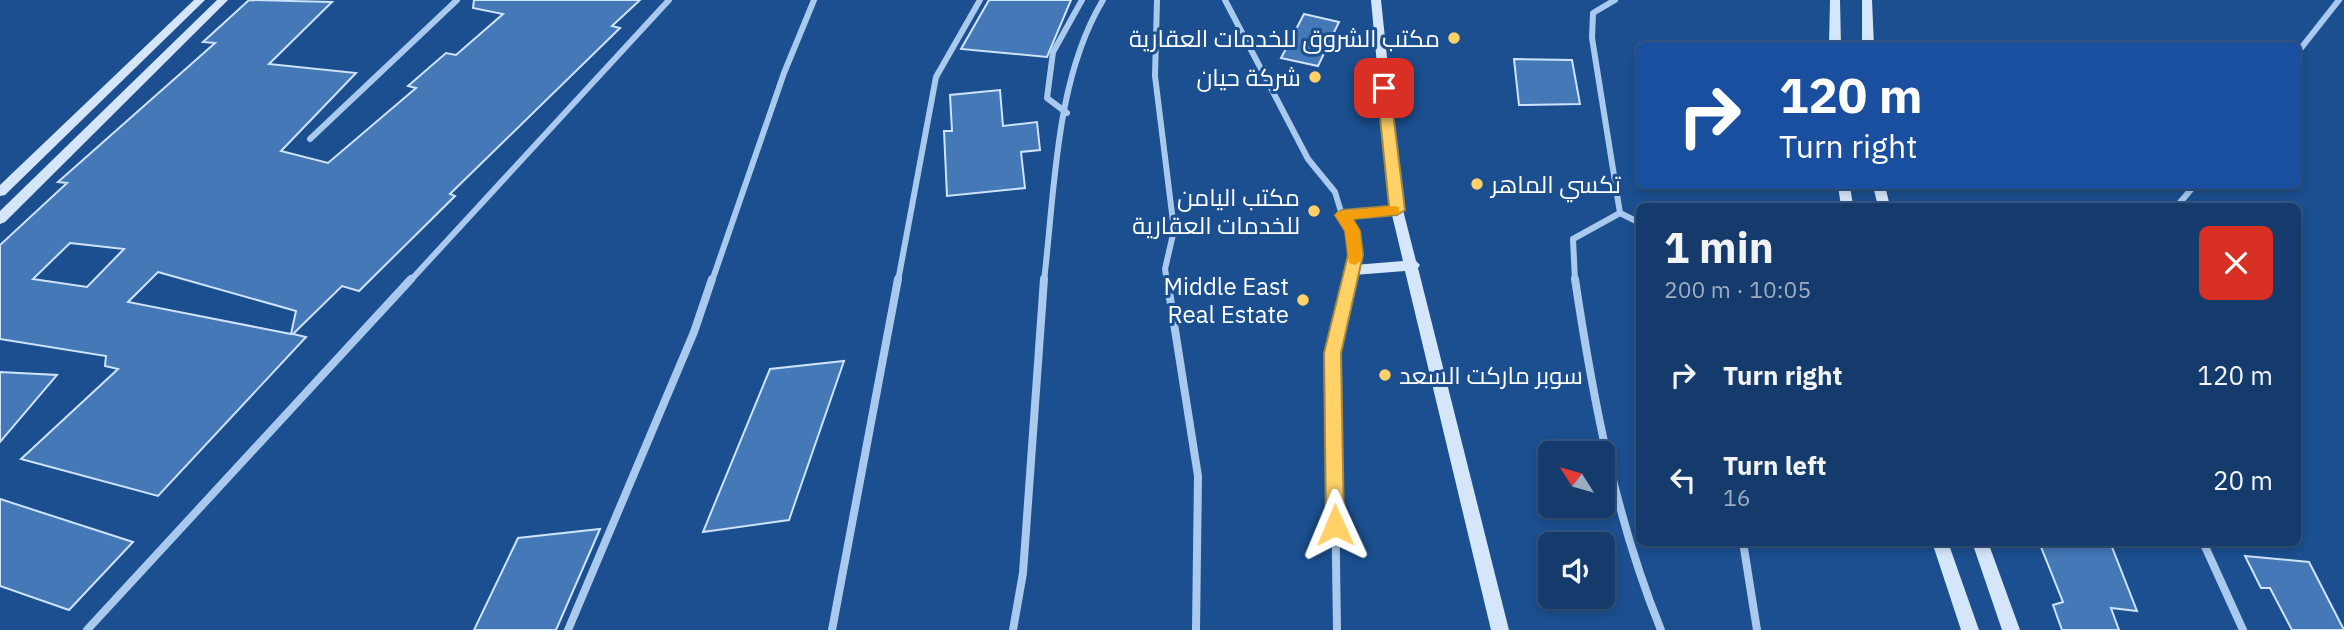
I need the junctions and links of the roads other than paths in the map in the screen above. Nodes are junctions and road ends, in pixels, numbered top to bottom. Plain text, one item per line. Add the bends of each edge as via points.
1 (200, 0) edge
2 (223, 0) edge
3 (457, 0) edge
4 (669, 0) edge
5 (814, 0) edge
6 (980, 0) edge
7 (1082, 0) edge
8 (1103, 0) edge
9 (1157, 0) edge
10 (1226, 0) edge
11 (1376, 0) edge
12 (1615, 0) edge
13 (1835, 0) edge
14 (1867, 0) edge
15 (2339, 0) edge
16 (1835, 42) edge
17 (1868, 42) edge
18 (2301, 48) edge
19 (1067, 113) junction
20 (310, 139) dead end
21 (2191, 189) edge
22 (0, 192) edge
23 (2180, 203) edge
24 (1397, 210) junction
25 (1620, 213) junction
26 (1342, 215) junction
27 (0, 219) edge
28 (1636, 221) edge
29 (1413, 265) junction
30 (1354, 271) junction
31 (1744, 546) edge
32 (1941, 546) edge
33 (1981, 546) edge
34 (2205, 546) edge
35 (87, 630) edge
36 (568, 630) edge
37 (832, 630) edge
38 (1013, 630) edge
39 (1196, 630) edge
40 (1337, 630) edge
41 (1500, 630) edge
42 (1661, 630) edge
43 (1757, 630) edge
44 (1970, 630) edge
45 (2011, 630) edge
46 (2243, 630) edge

1 - 22 street
2 - 27 street
3 - 20 street
4 - 35 street
5 - 36 street via 694,332
6 - 37 street via 936,77
7 - 19 street via 1053,52 1048,98
8 - 19 street via 1085,30 1068,87
9 - 39 street via 1155,76 1174,230 1166,269 1198,476
10 - 26 street via 1308,159 1335,192
11 - 24 street
12 - 25 street via 1593,13 1592,38
13 - 16 street
14 - 17 street
15 - 18 street
19 - 38 street via 1041,304 1023,573
21 - 23 street
24 - 26 street
24 - 29 street
25 - 28 street
25 - 42 street via 1573,239 1574,271 1607,467 1638,578
26 - 30 street via 1352,231
29 - 30 street
29 - 41 street
30 - 40 street via 1333,353
31 - 43 street
32 - 44 street
33 - 45 street
34 - 46 street

